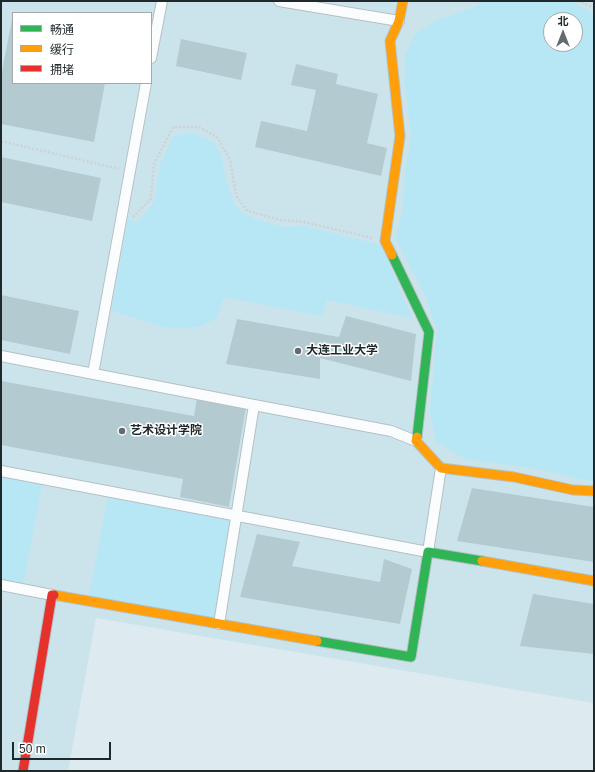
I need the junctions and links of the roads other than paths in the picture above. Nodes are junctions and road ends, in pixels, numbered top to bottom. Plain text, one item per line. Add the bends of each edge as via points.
1 (162, 1) edge
2 (279, 1) edge
3 (403, 1) edge
4 (399, 21) junction
5 (152, 53) edge
6 (146, 84) edge
7 (1, 356) edge
8 (92, 374) junction
9 (254, 405) junction
10 (416, 441) junction
11 (441, 468) junction
12 (1, 471) edge
13 (594, 491) edge
14 (235, 517) junction
15 (428, 552) junction
16 (594, 581) edge
17 (1, 585) edge
18 (52, 595) junction
19 (219, 624) junction
20 (23, 771) edge

1 - 5 street
2 - 4 street
3 - 4 street
4 - 10 street via 390,41 400,136 385,241 429,332
6 - 8 street
7 - 8 street
8 - 9 street
9 - 10 street via 391,431
9 - 14 street
10 - 11 street
11 - 13 street via 514,477 573,490
11 - 15 street
12 - 14 street
14 - 15 street
14 - 19 street
15 - 16 street
15 - 19 street via 411,657
17 - 18 street
18 - 19 street
18 - 20 street

